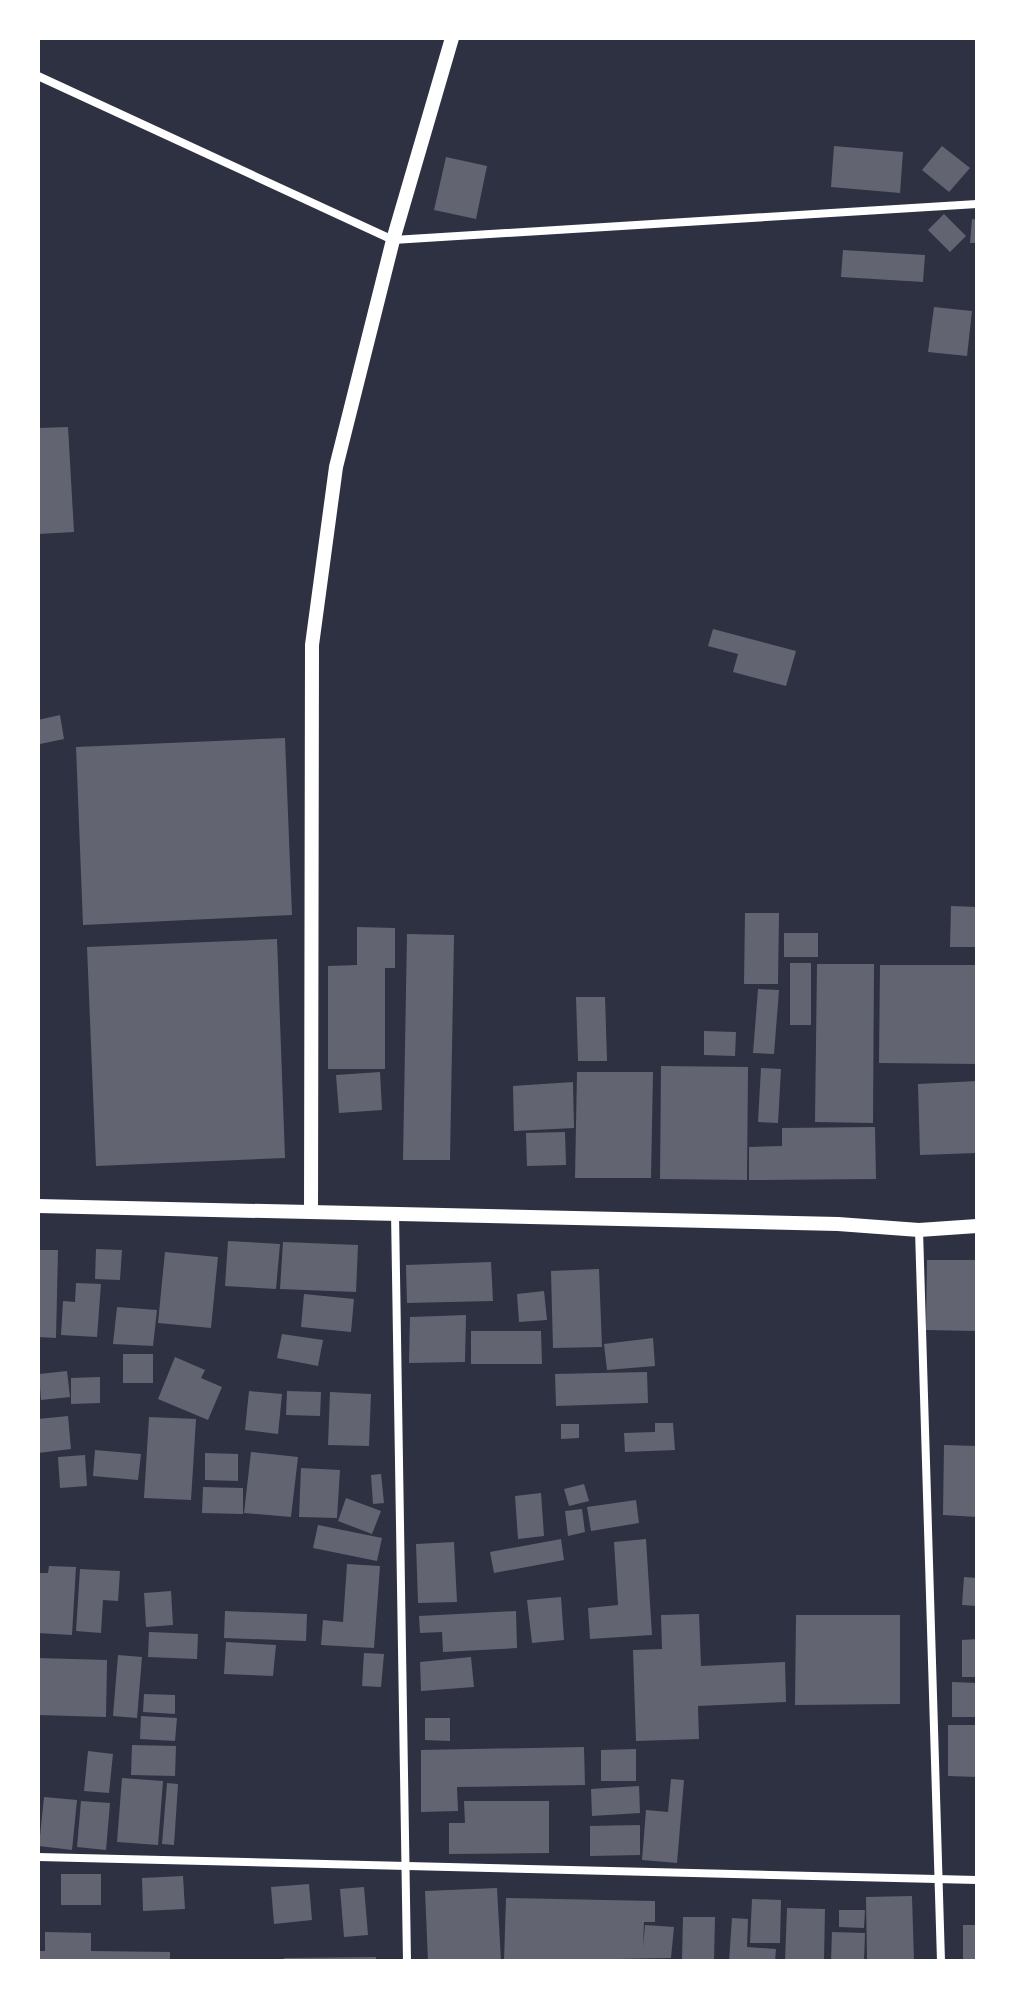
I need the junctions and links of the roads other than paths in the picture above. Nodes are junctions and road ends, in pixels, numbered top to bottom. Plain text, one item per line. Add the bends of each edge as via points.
1 (452, 38) edge
2 (38, 76) edge
3 (977, 204) edge
4 (393, 240) junction
5 (38, 1206) edge
6 (311, 1212) junction
7 (395, 1212) junction
8 (977, 1226) edge
9 (919, 1230) junction
10 (38, 1857) edge
11 (405, 1868) junction
12 (940, 1879) junction
13 (977, 1880) edge
14 (407, 1961) edge
15 (941, 1961) edge

1 - 4 street
2 - 4 street
3 - 4 street
4 - 6 street via 336,467 312,645
5 - 6 street
6 - 7 street
7 - 9 street
7 - 11 street
8 - 9 street
9 - 12 street
10 - 11 street
11 - 12 street
11 - 14 street
12 - 13 street
12 - 15 street

